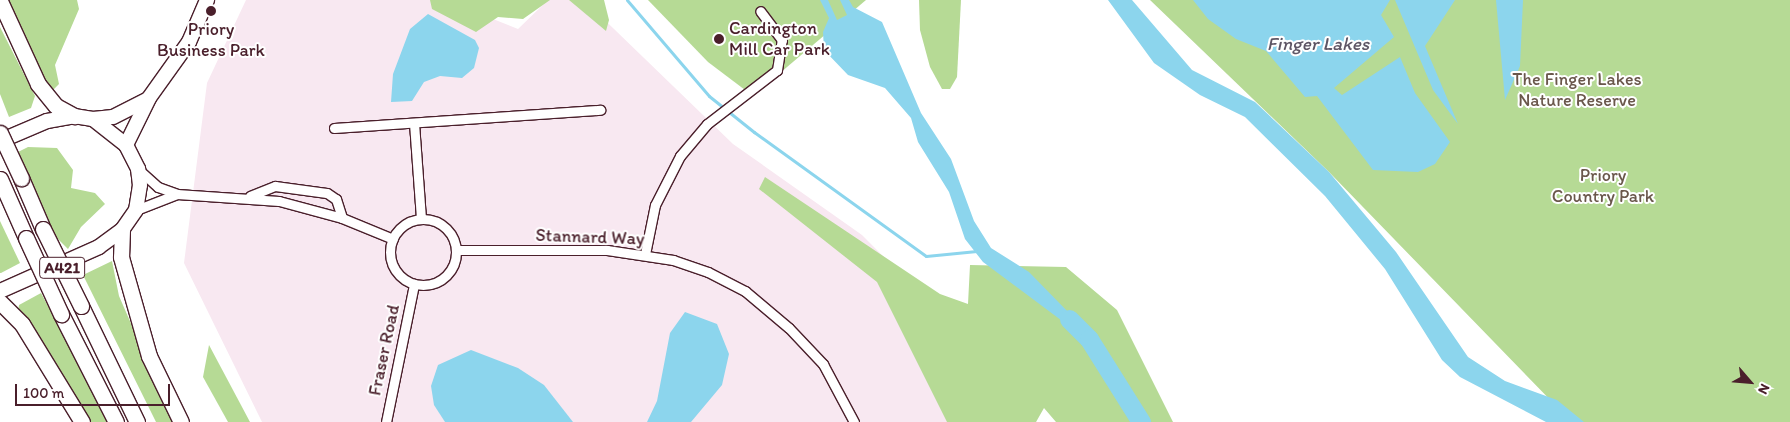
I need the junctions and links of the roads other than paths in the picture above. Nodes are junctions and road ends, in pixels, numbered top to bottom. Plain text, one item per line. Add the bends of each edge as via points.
1 (207, 0) edge
2 (0, 2) edge
3 (760, 11) dead end
4 (148, 98) junction
5 (600, 110) dead end
6 (74, 116) junction
7 (93, 119) junction
8 (414, 123) junction
9 (334, 128) dead end
10 (0, 133) edge
11 (0, 141) edge
12 (126, 145) junction
13 (138, 169) junction
14 (3, 185) edge
15 (176, 194) junction
16 (249, 196) junction
17 (136, 210) junction
18 (342, 218) junction
19 (420, 219) junction
20 (122, 230) junction
21 (393, 239) junction
22 (456, 250) junction
23 (645, 254) junction
24 (414, 284) junction
25 (0, 291) edge
26 (0, 302) edge
27 (82, 422) edge
28 (116, 422) edge
29 (137, 422) edge
30 (181, 422) edge
31 (386, 422) edge
32 (854, 422) edge

1 - 4 main road via 189,42
2 - 6 highway via 38,84 56,106
3 - 23 street via 781,37 782,58 777,70 707,124 667,176
4 - 7 main road via 131,110
4 - 12 main road
5 - 8 street
6 - 7 main road
6 - 11 main road via 47,121
7 - 12 main road
8 - 9 street
8 - 19 street
10 - 29 highway, A421, bridge via 43,230
12 - 13 main road
13 - 15 street via 158,187
13 - 17 main road
14 - 28 highway, A421, bridge via 61,314
15 - 16 street
15 - 17 street
16 - 18 street
16 - 18 street via 275,186 327,193 336,199
17 - 20 main road
18 - 21 street
19 - 21 street via 400,228
19 - 22 street via 446,228
20 - 25 main road via 99,247
20 - 30 highway via 121,257 149,356
21 - 24 street via 390,251 395,270
22 - 23 street, Stannard Way
22 - 24 street via 447,275 437,282
23 - 32 street, Stannard Way via 708,272 769,308 823,364
24 - 31 street, Fraser Road
26 - 27 highway via 22,324

